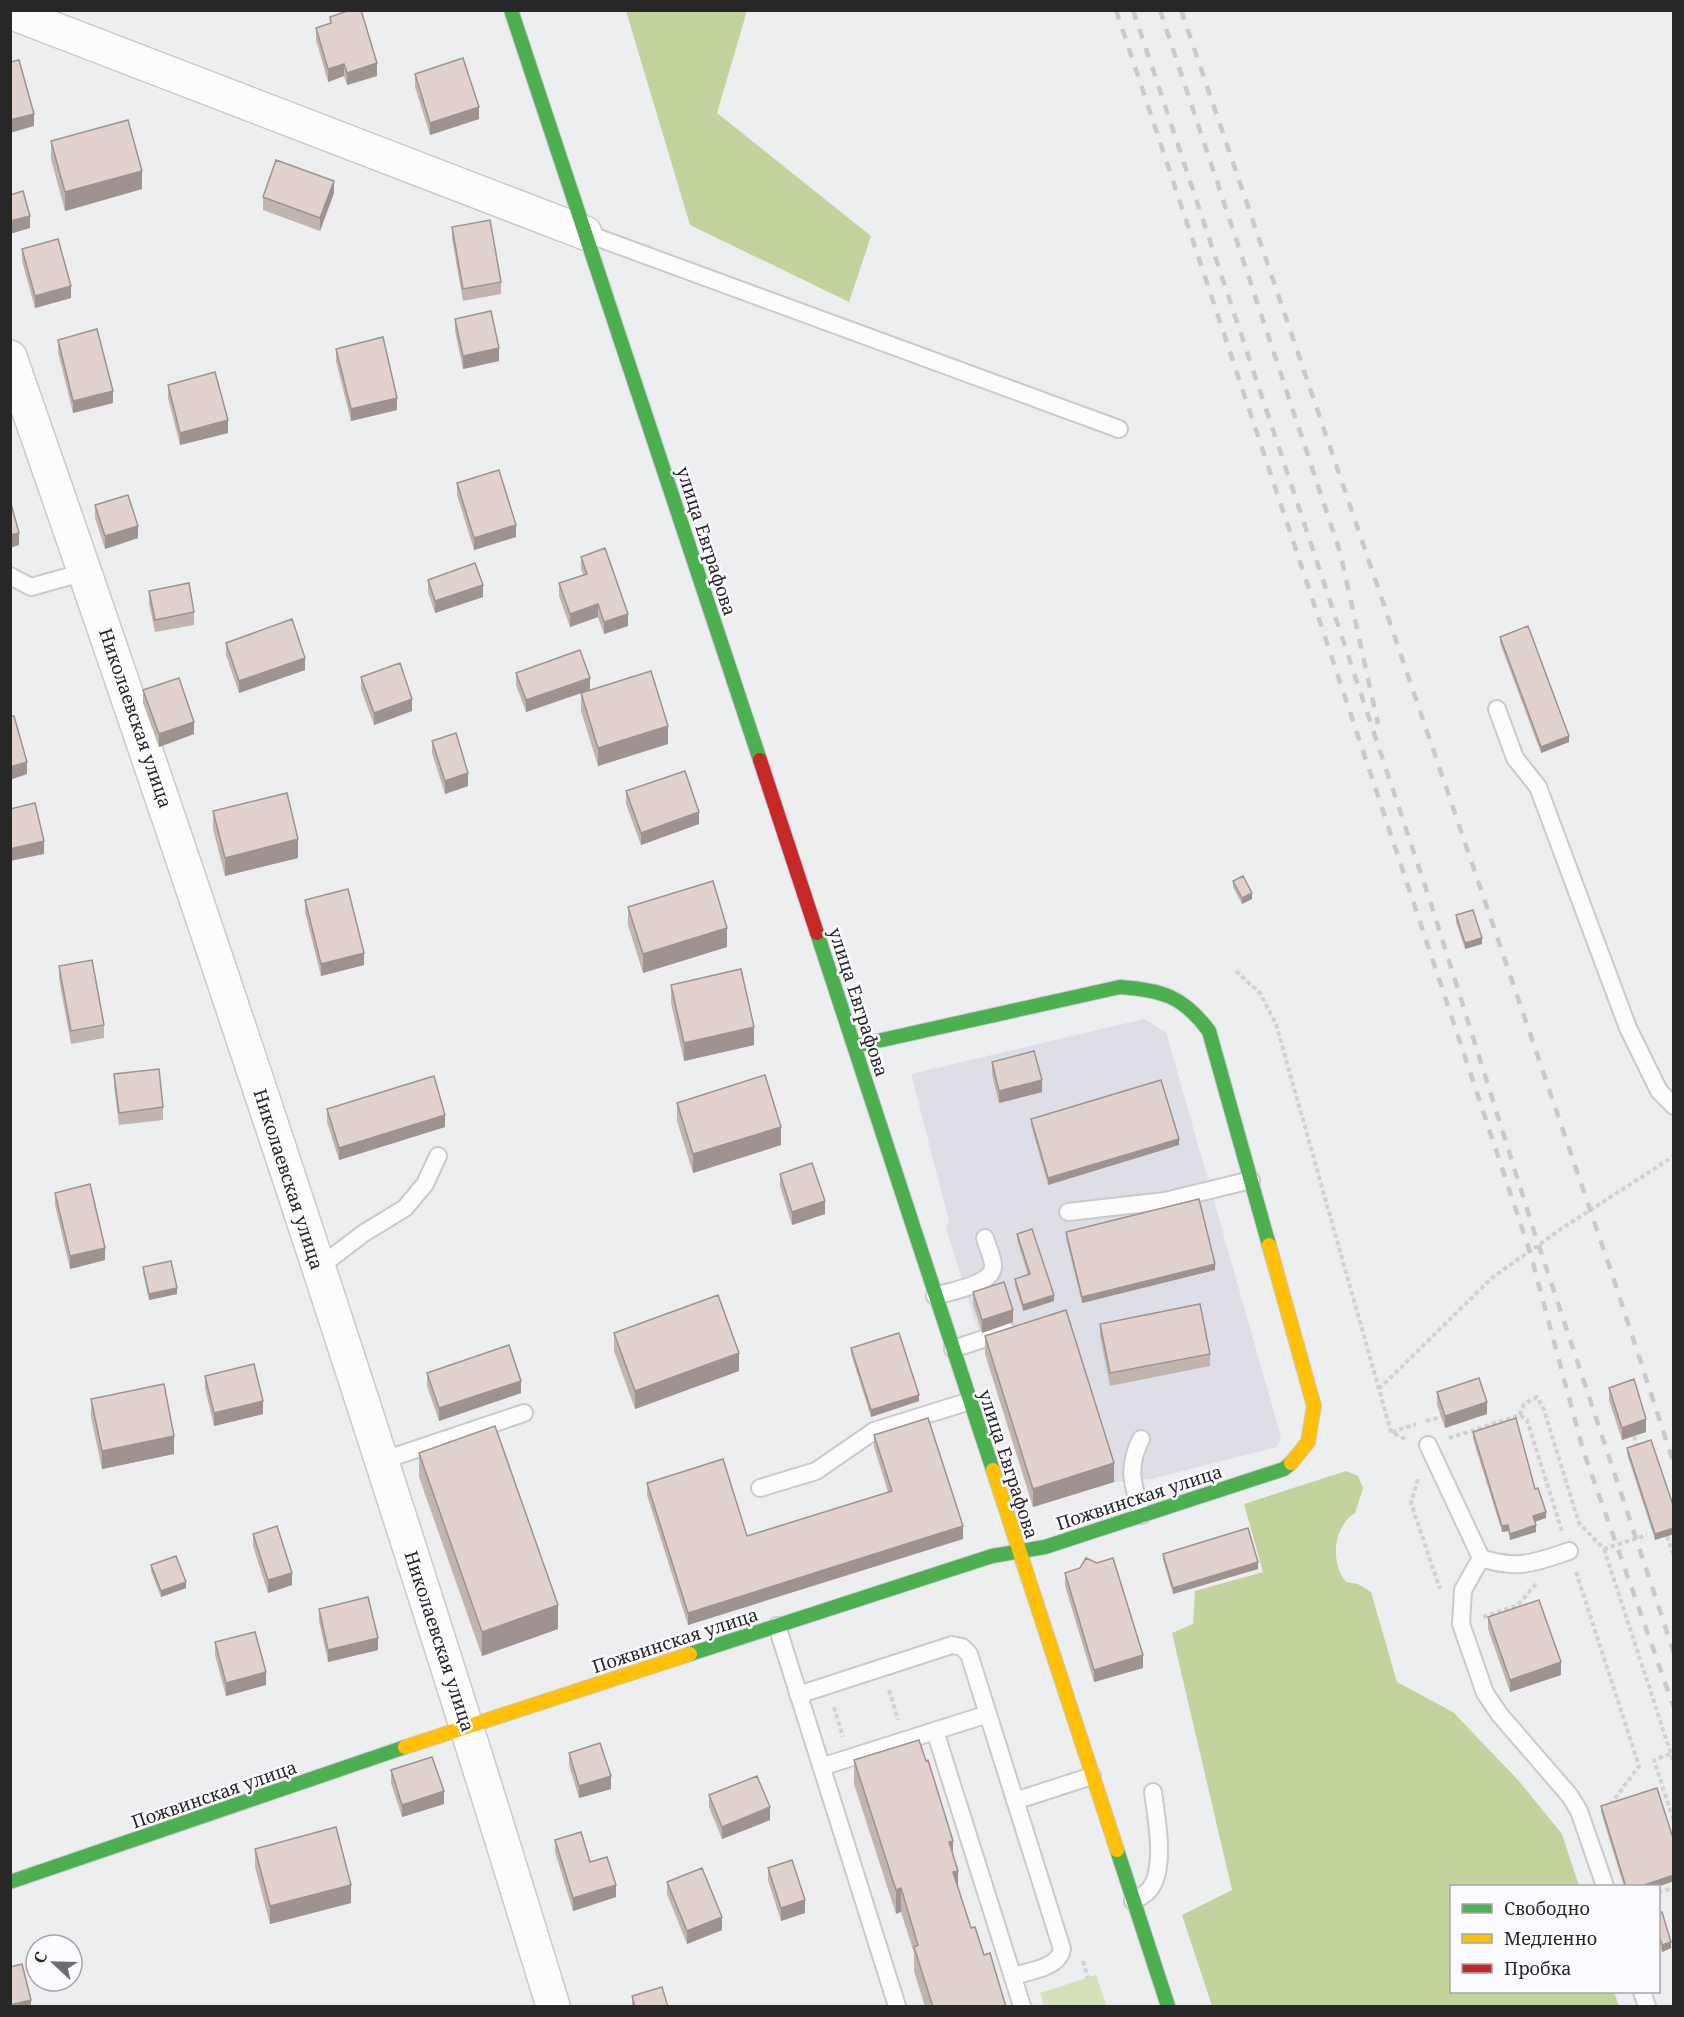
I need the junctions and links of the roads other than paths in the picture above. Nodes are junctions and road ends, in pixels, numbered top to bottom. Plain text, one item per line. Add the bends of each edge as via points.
1 (511, 10) edge
2 (10, 12) edge
3 (585, 233) junction
4 (10, 357) edge
5 (1119, 429) dead end
6 (85, 572) junction
7 (10, 576) edge
8 (1497, 709) dead end
9 (855, 1046) junction
10 (1674, 1106) edge
11 (438, 1156) dead end
12 (1251, 1180) junction
13 (1068, 1212) dead end
14 (984, 1238) dead end
15 (318, 1268) junction
16 (935, 1296) junction
17 (1016, 1328) edge
18 (953, 1348) junction
19 (970, 1401) junction
20 (524, 1413) dead end
21 (1141, 1439) dead end
22 (1428, 1445) road end
23 (381, 1461) junction
24 (760, 1488) dead end
25 (1142, 1515) junction
26 (1019, 1551) junction
27 (1569, 1551) dead end
28 (1481, 1558) junction
29 (777, 1626) junction
30 (798, 1695) junction
31 (988, 1714) junction
32 (467, 1726) junction
33 (935, 1731) junction
34 (821, 1767) junction
35 (1092, 1776) junction
36 (1153, 1792) dead end
37 (1015, 1801) junction
38 (10, 1882) edge
39 (1604, 1885) edge
40 (1133, 1901) junction
41 (1013, 1976) junction
42 (553, 2007) edge
43 (897, 2007) edge
44 (1022, 2007) edge
45 (1168, 2007) edge

1 - 3 street, улица Евграфова
2 - 3 street
3 - 5 lane
3 - 9 street, улица Евграфова
4 - 6 street, Николаевская улица
6 - 7 lane via 31,587
6 - 15 street, Николаевская улица via 172,821
8 - 10 lane via 1515,758 1538,787 1628,1028 1659,1091
9 - 12 street via 1120,987 1170,994 1194,1009 1209,1031
9 - 16 street, улица Евграфова
11 - 15 lane via 425,1184 405,1208
12 - 13 lane via 1165,1201
12 - 25 street, Пожвинская улица via 1314,1406 1314,1430 1303,1453 1284,1469
14 - 16 lane via 993,1267 990,1275 982,1282
15 - 23 street, Николаевская улица
16 - 18 street, улица Евграфова
17 - 18 lane
18 - 19 street, улица Евграфова
19 - 24 lane via 874,1431 816,1471
19 - 26 street, улица Евграфова
20 - 23 lane
21 - 25 lane via 1132,1458 1133,1485
22 - 28 lane
23 - 32 street, Николаевская улица
25 - 26 street, Пожвинская улица via 1045,1547
26 - 29 street, Пожвинская улица via 992,1556
26 - 35 street, улица Евграфова
27 - 28 lane via 1526,1566 1502,1565
28 - 39 lane via 1463,1590 1461,1624 1485,1693 1570,1796
29 - 30 lane
29 - 32 street, Пожвинская улица
30 - 31 lane via 952,1645 969,1654
30 - 34 lane
31 - 33 lane
31 - 37 lane
32 - 38 street, Пожвинская улица
32 - 42 street, Николаевская улица
33 - 34 lane
33 - 41 lane
34 - 43 lane
35 - 37 lane
35 - 40 street, улица Евграфова
36 - 40 lane via 1159,1842 1157,1866 1149,1890
37 - 41 lane via 1062,1949 1056,1962
40 - 45 street, улица Евграфова
41 - 44 lane

